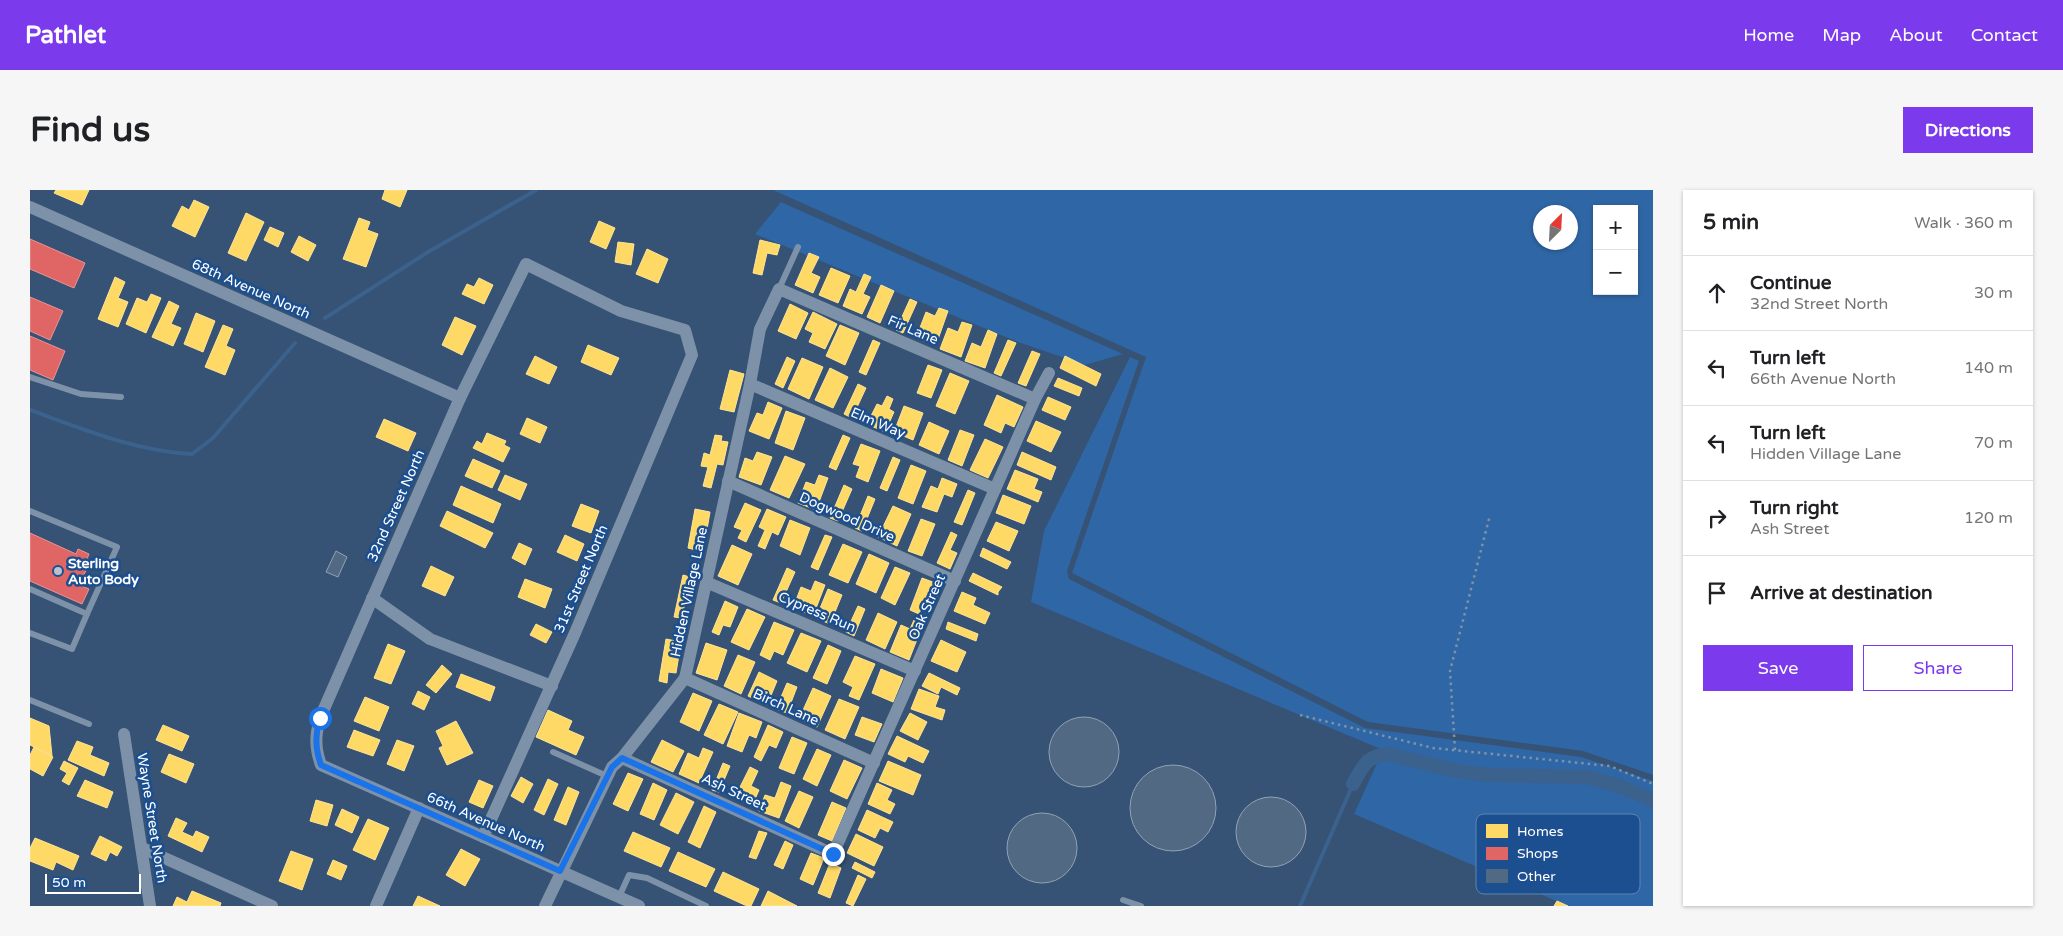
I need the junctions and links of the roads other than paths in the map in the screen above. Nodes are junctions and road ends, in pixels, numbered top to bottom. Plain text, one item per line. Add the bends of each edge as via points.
1 (30, 207) edge
2 (798, 247) dead end
3 (526, 264) joint
4 (779, 288) junction
5 (1049, 373) dead end
6 (30, 377) edge
7 (750, 384) junction
8 (121, 397) dead end
9 (460, 398) junction
10 (1035, 400) junction
11 (728, 481) junction
12 (995, 489) junction
13 (30, 511) edge
14 (955, 581) junction
15 (706, 582) junction
16 (30, 589) edge
17 (372, 598) junction
18 (87, 614) junction
19 (30, 633) edge
20 (915, 671) junction
21 (685, 678) junction
22 (552, 686) junction
23 (30, 700) edge
24 (89, 724) dead end
25 (124, 734) dead end
26 (553, 752) dead end
27 (622, 758) junction
28 (874, 762) junction
29 (321, 765) joint
30 (607, 776) junction
31 (419, 808) junction
32 (483, 836) junction
33 (142, 848) junction
34 (833, 854) joint
35 (560, 871) junction
36 (620, 898) junction
37 (1124, 900) dead end
38 (150, 906) edge
39 (272, 906) edge
40 (376, 906) edge
41 (545, 906) edge
42 (638, 906) edge
43 (706, 906) edge
44 (1141, 906) edge

1 - 9 street, 68th Avenue North
2 - 4 lane
3 - 9 street, 32nd Street North
3 - 22 street, 31st Street North via 621,311 685,330 692,355
4 - 7 street, Hidden Village Lane via 760,330
4 - 10 street, Fir Lane
5 - 10 street, Oak Street
6 - 8 lane via 81,394
7 - 11 street, Hidden Village Lane
7 - 12 street, Elm Way
9 - 17 street, 32nd Street North
10 - 12 street, Oak Street
11 - 14 street, Dogwood Drive
11 - 15 street, Hidden Village Lane
12 - 14 street, Oak Street
13 - 18 lane via 116,548
14 - 20 street, Oak Street
15 - 20 street, Cypress Run
15 - 21 street, Hidden Village Lane
16 - 18 lane
17 - 22 street via 430,639
17 - 29 street, 32nd Street North via 320,718 315,736
18 - 19 lane via 72,650
20 - 28 street, Oak Street
21 - 27 street, Hidden Village Lane
21 - 28 street, Birch Lane
22 - 32 street, 31st Street North
23 - 24 lane
25 - 33 street, Wayne Street North
26 - 30 lane
27 - 30 street, Hidden Village Lane
27 - 34 street, Ash Street
28 - 34 street, Oak Street
29 - 31 street, 66th Avenue North
30 - 35 street, Hidden Village Lane
31 - 32 street, 66th Avenue North
31 - 40 street
32 - 35 street, 66th Avenue North
33 - 38 street, Wayne Street North
33 - 39 street
35 - 36 street, 66th Avenue North
35 - 41 street, Hidden Village Lane
36 - 42 street, 66th Avenue North
36 - 43 lane via 629,875 647,878
37 - 44 lane

